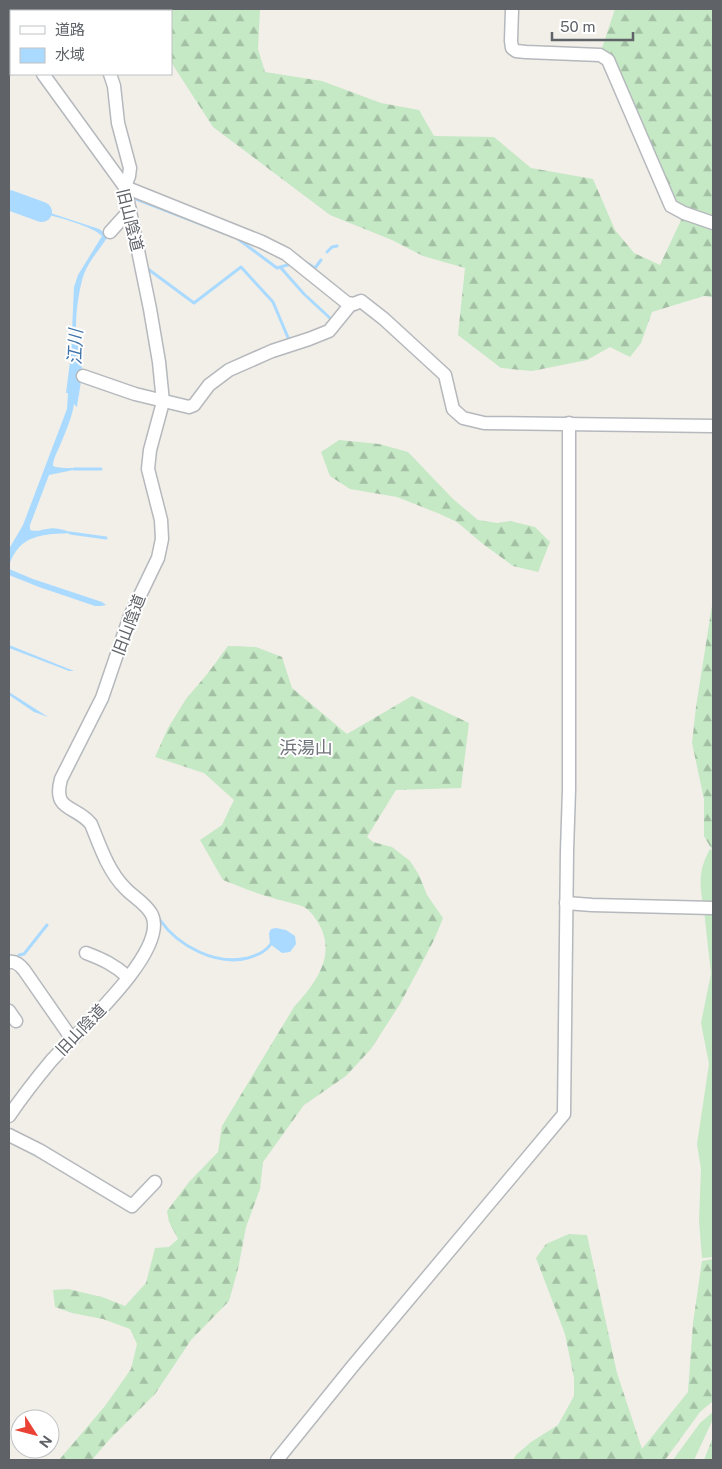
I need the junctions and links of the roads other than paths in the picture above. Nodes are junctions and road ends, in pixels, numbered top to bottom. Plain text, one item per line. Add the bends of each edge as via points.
1 (512, 9) edge
2 (44, 75) edge
3 (110, 75) edge
4 (125, 187) junction
5 (130, 210) junction
6 (713, 222) edge
7 (110, 232) dead end
8 (351, 304) junction
9 (84, 376) dead end
10 (163, 402) junction
11 (569, 423) junction
12 (713, 426) edge
13 (566, 903) junction
14 (713, 908) edge
15 (86, 953) dead end
16 (9, 962) edge
17 (128, 977) junction
18 (72, 1039) junction
19 (9, 1116) edge
20 (9, 1135) edge
21 (155, 1182) dead end
22 (282, 1458) edge

1 - 6 street via 511,40 516,51 600,55 608,60 671,206 684,214
2 - 4 street, 旧山陰道
3 - 4 street via 130,168
4 - 5 street, 旧山陰道
4 - 8 street via 286,254
5 - 7 street
5 - 10 street, 旧山陰道 via 150,309
8 - 10 street via 329,331 230,370 209,385 189,408
8 - 11 street via 361,301 445,375 453,409 463,418 484,423
9 - 10 street
10 - 17 street, 旧山陰道 via 148,469 161,520 158,558 130,616 102,698 59,788 63,803 90,824 109,865 124,887 152,915 154,927 150,940
11 - 12 street
11 - 13 street
13 - 14 street
13 - 22 street via 564,1114 352,1367
15 - 17 street via 104,959
16 - 18 street via 24,970
17 - 18 street, 旧山陰道
18 - 19 street, 旧山陰道
20 - 21 street via 132,1206

